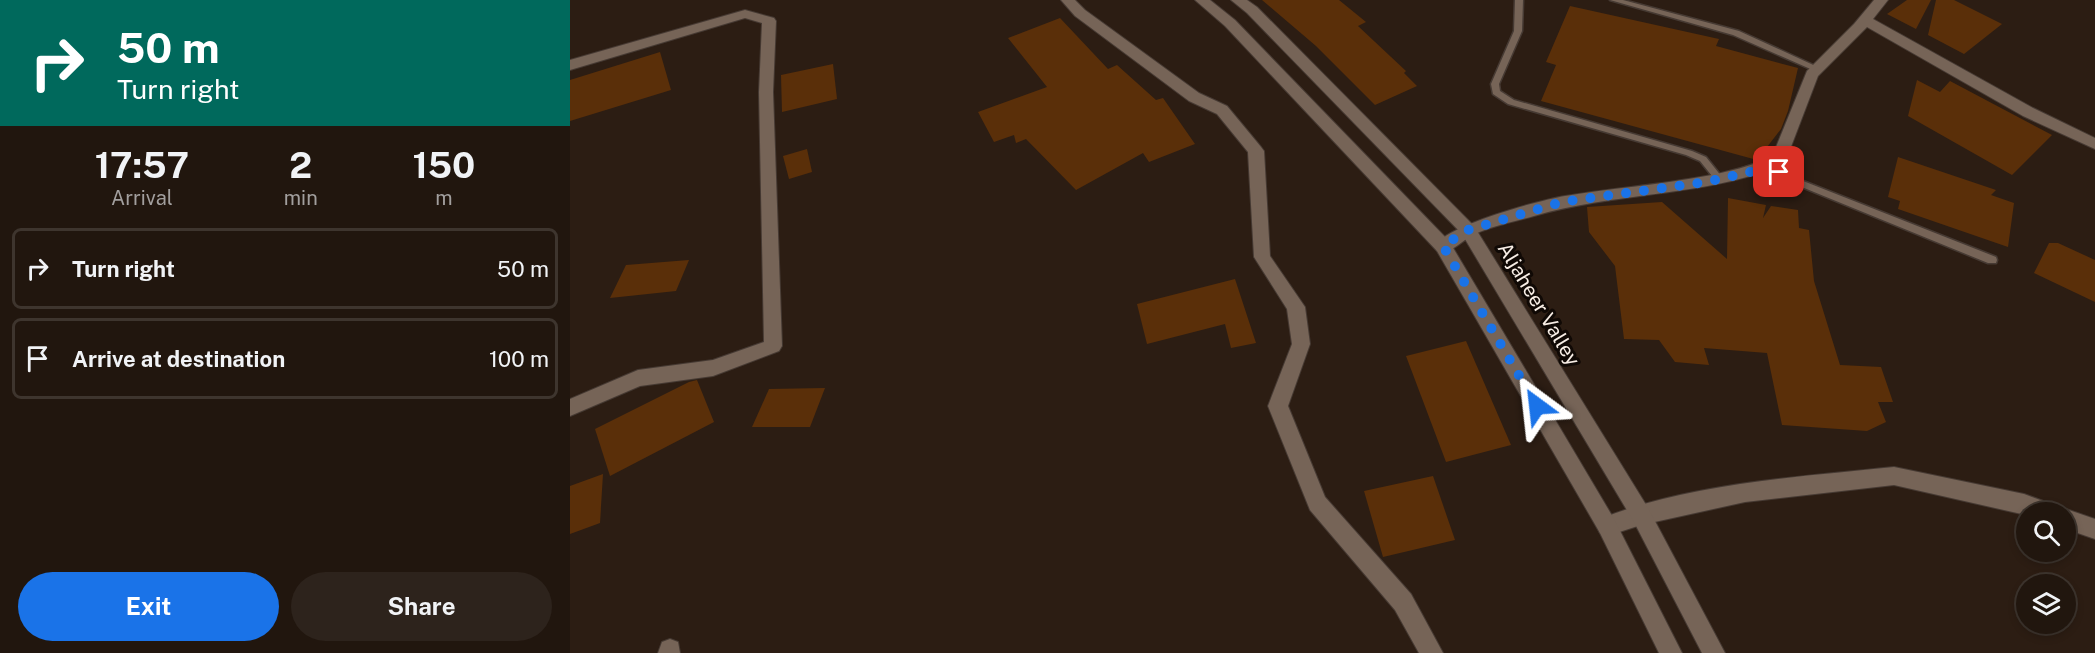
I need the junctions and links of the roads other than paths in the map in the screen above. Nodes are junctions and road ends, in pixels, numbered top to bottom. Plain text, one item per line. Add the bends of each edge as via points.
1 (1068, 0) edge
2 (1202, 0) edge
3 (1238, 0) edge
4 (1519, 0) edge
5 (1614, 0) edge
6 (1881, 0) edge
7 (1865, 20) junction
8 (570, 65) edge
9 (1818, 69) junction
10 (2095, 144) edge
11 (1767, 165) junction
12 (1719, 179) junction
13 (1468, 230) junction
14 (1443, 246) junction
15 (1992, 260) dead end
16 (570, 408) edge
17 (2016, 502) edge
18 (1641, 515) junction
19 (2076, 522) edge
20 (1607, 526) junction
21 (2095, 529) edge
22 (1432, 653) edge
23 (1671, 653) edge
24 (1714, 653) edge

1 - 22 street via 1194,97 1222,110 1256,151 1262,257 1296,307 1301,344 1278,406 1317,503 1403,602
2 - 14 street via 1230,23
3 - 13 street, Aljaheer Valley
4 - 12 lane via 1518,31 1495,84 1496,92 1511,102 1689,153 1703,159
5 - 9 lane via 1736,33
6 - 7 street
7 - 9 street
7 - 10 street via 2028,112
8 - 16 street via 745,14 769,21 766,92 773,346 713,369 638,378
9 - 11 street via 1812,74 1778,161
11 - 12 street
11 - 15 lane via 1790,179
12 - 13 street via 1562,202
13 - 14 street
13 - 18 street, Aljaheer Valley
14 - 20 street
17 - 18 street via 1894,476 1745,492
18 - 20 street
18 - 24 street, Aljaheer Valley
19 - 21 street
20 - 23 street

